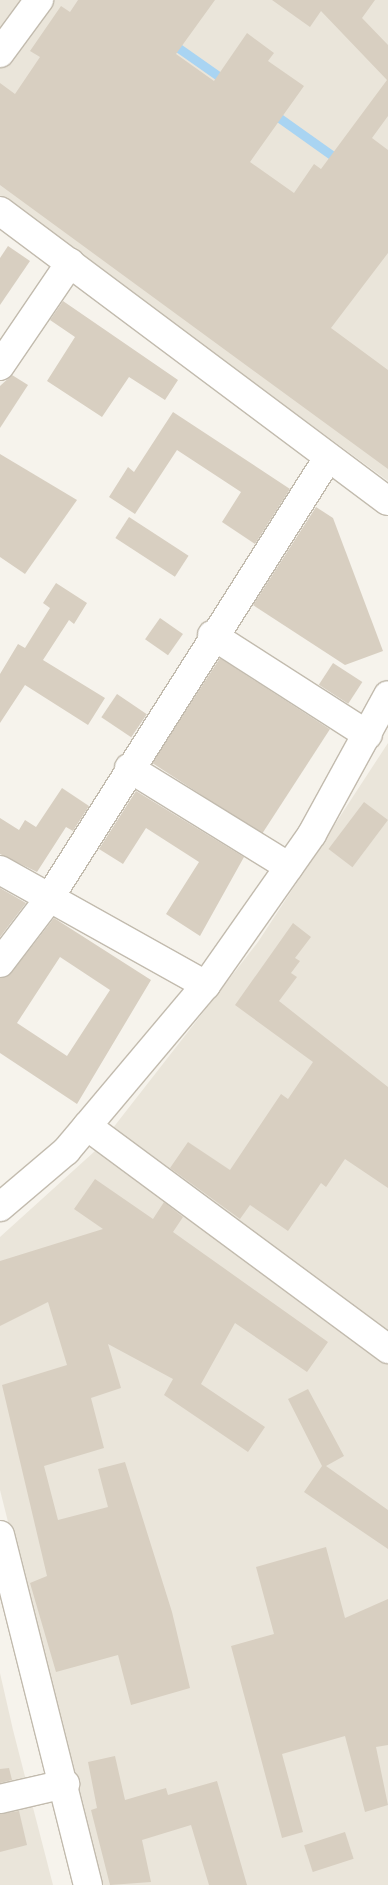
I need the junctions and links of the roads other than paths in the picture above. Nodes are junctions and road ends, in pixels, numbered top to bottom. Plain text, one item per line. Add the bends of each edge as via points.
1 (39, 0) edge
2 (0, 53) edge
3 (0, 212) edge
4 (70, 263) junction
5 (0, 366) edge
6 (328, 458) junction
7 (388, 501) edge
8 (212, 635) junction
9 (388, 695) edge
10 (368, 735) junction
11 (129, 768) junction
12 (289, 867) junction
13 (0, 870) edge
14 (48, 900) junction
15 (0, 963) edge
16 (206, 985) junction
17 (87, 1126) junction
18 (0, 1206) edge
19 (388, 1349) edge
20 (0, 1535) edge
21 (65, 1784) junction
22 (0, 1799) edge
23 (88, 1885) edge

1 - 2 street
3 - 4 street
4 - 5 street
4 - 6 street
6 - 7 street
6 - 8 street
8 - 10 street
8 - 11 street
9 - 10 street
10 - 12 street
11 - 12 street
11 - 14 street
12 - 16 street
13 - 14 street
14 - 15 street
14 - 16 street
16 - 17 street
17 - 18 street via 66,1151
17 - 19 street
20 - 21 street
21 - 22 street
21 - 23 street

